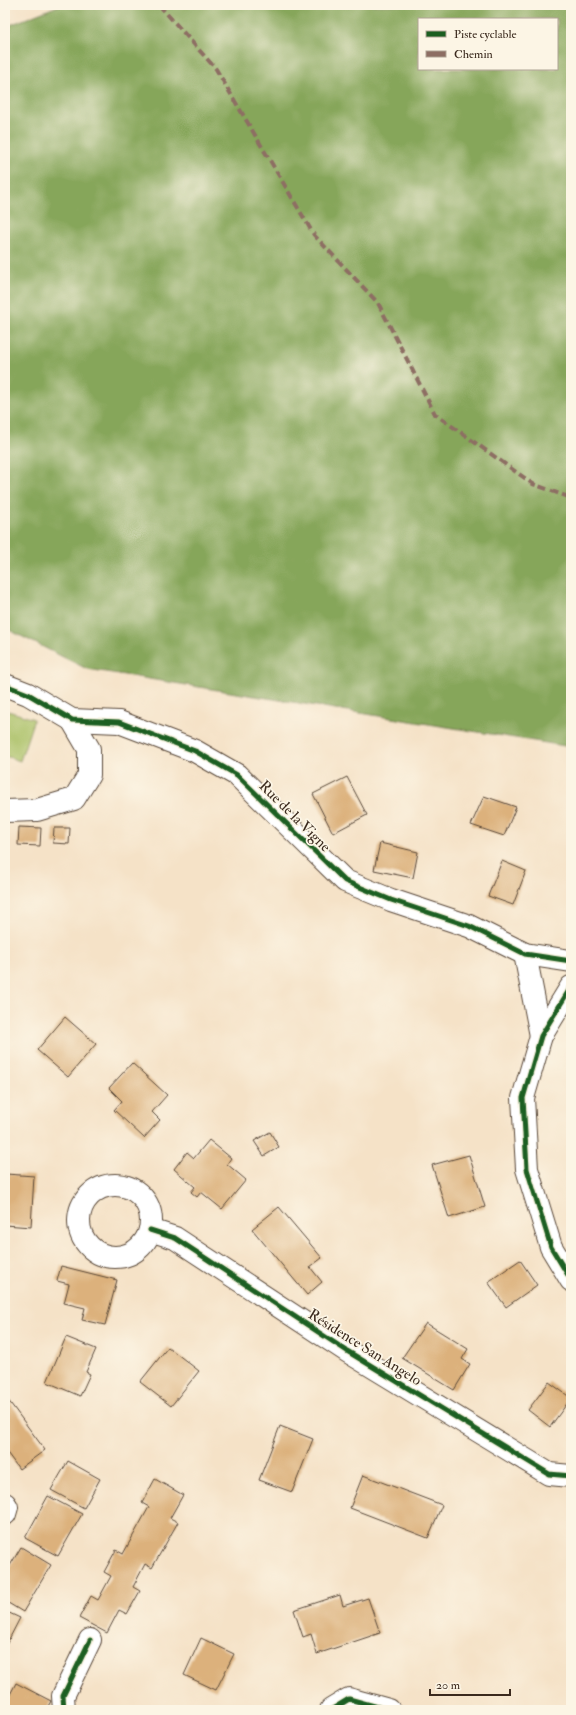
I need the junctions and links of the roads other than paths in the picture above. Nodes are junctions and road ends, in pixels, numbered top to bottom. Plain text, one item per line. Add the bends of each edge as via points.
1 (5, 685) edge
2 (72, 720) junction
3 (5, 811) edge
4 (525, 954) junction
5 (571, 961) edge
6 (571, 987) edge
7 (541, 1036) junction
8 (150, 1230) dead end
9 (571, 1280) edge
10 (571, 1476) edge
11 (5, 1504) edge
12 (5, 1514) edge
13 (90, 1640) dead end
14 (64, 1710) edge
15 (331, 1710) edge
16 (389, 1710) edge

1 - 2 street, Rue de la Vigne via 28,694
2 - 3 street via 89,749 89,775 74,799 37,810
2 - 4 street, Rue de la Vigne via 119,722 195,751 237,774 345,882 469,926
4 - 5 street, Rue de la Vigne
4 - 7 street
6 - 7 street
7 - 9 street via 523,1098 527,1169 551,1247
8 - 10 street, Résidence San Angelo via 174,1238 347,1351 550,1474
11 - 12 street
13 - 14 street via 63,1696
15 - 16 street via 348,1699

